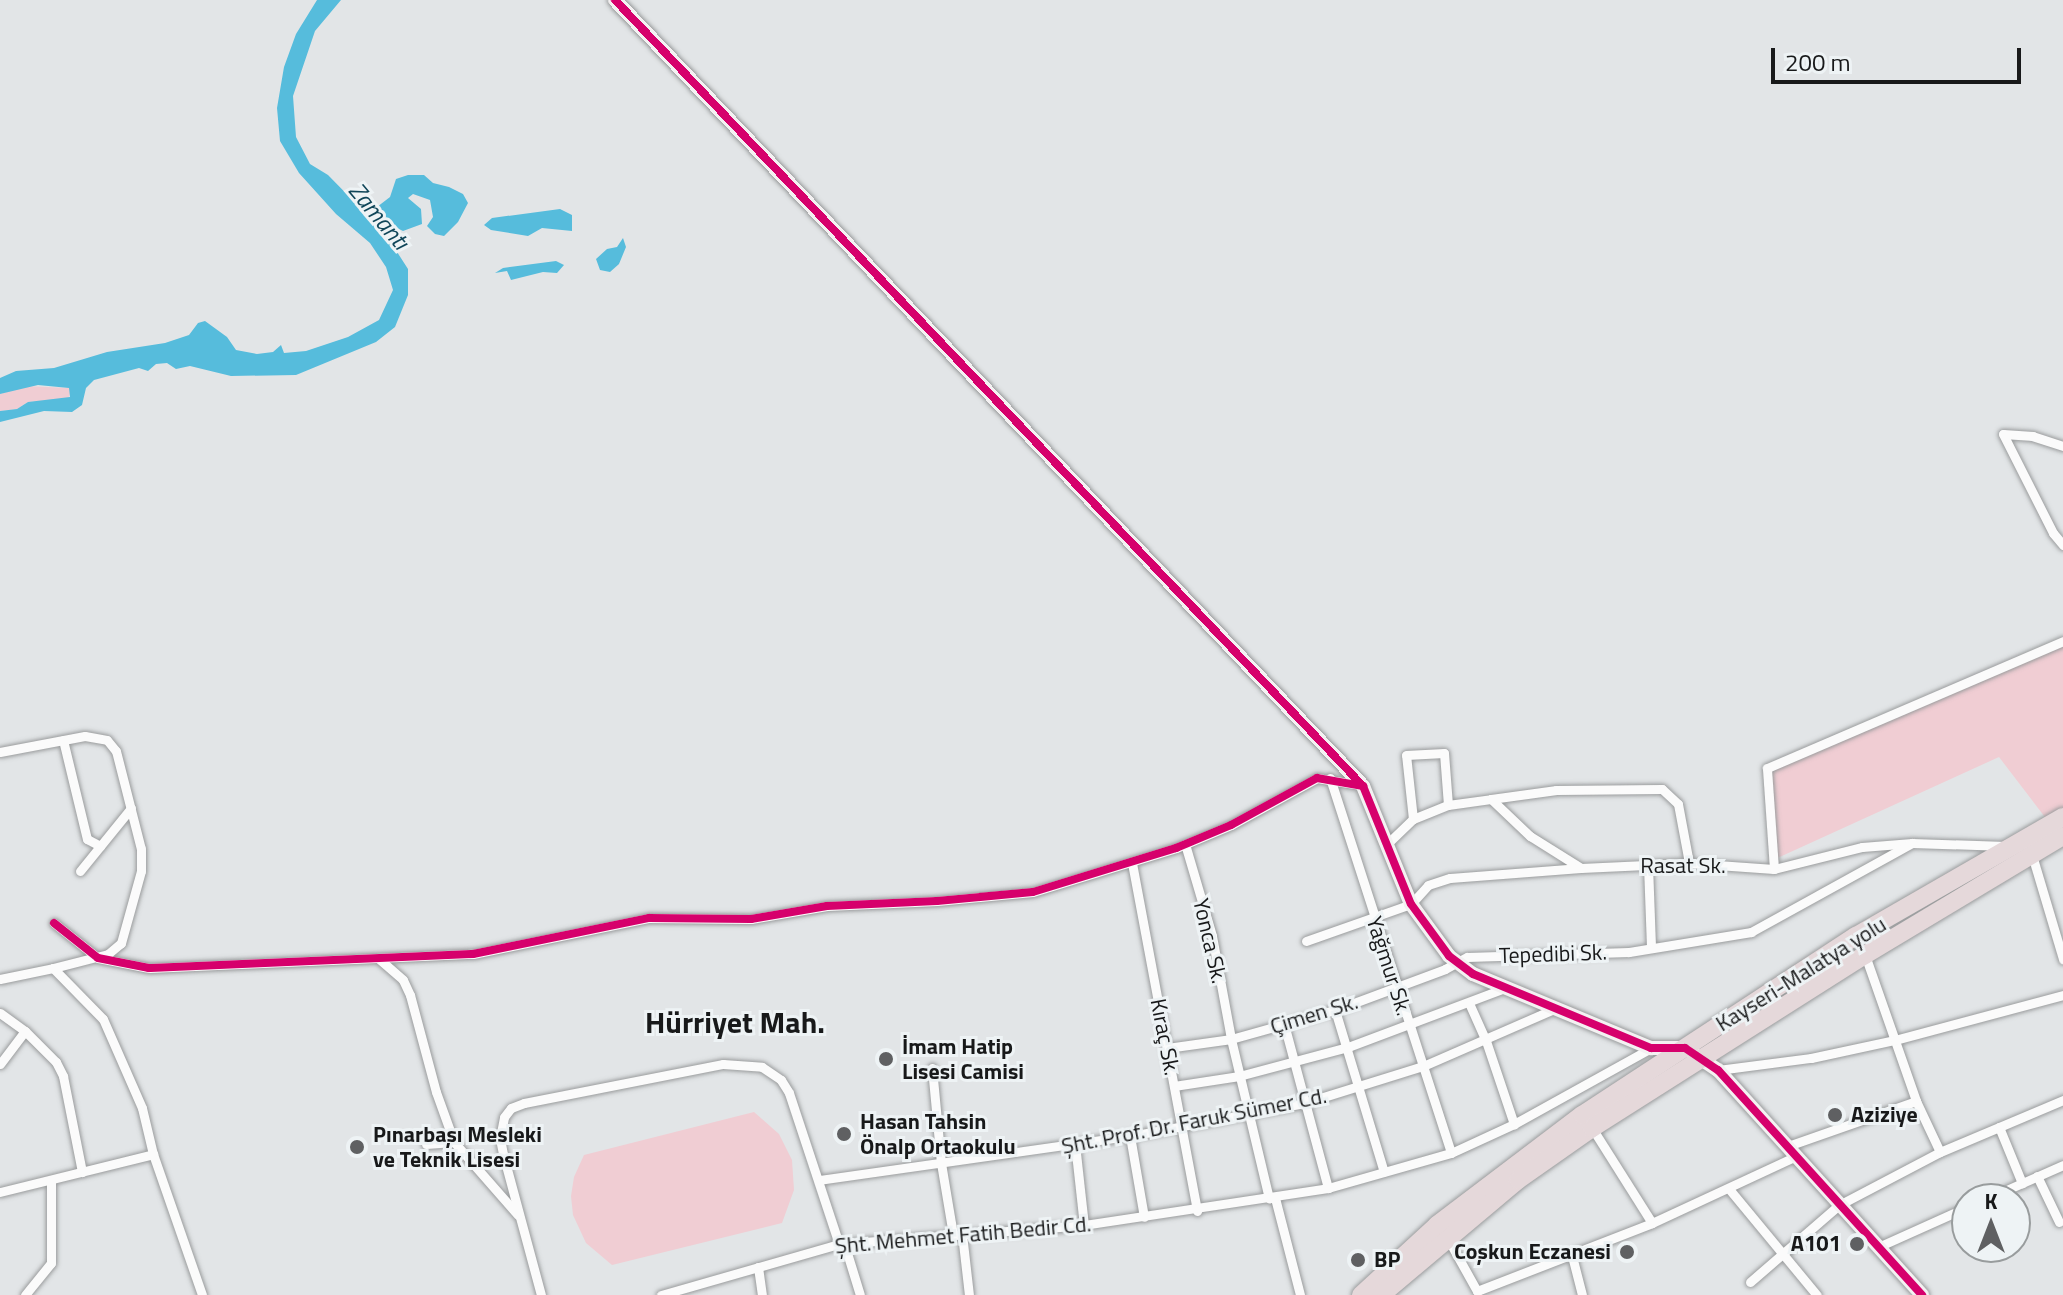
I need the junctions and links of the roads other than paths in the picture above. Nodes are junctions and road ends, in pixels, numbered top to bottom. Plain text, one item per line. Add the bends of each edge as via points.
1 (615, 0) edge
2 (2063, 446) edge
3 (2063, 545) edge
4 (2063, 641) edge
5 (63, 740) junction
6 (0, 752) edge
7 (1330, 778) junction
8 (1363, 786) junction
9 (1491, 799) junction
10 (1448, 805) junction
11 (131, 808) junction
12 (2063, 817) edge
13 (1413, 819) junction
14 (2063, 836) edge
15 (1388, 843) junction
16 (1912, 843) junction
17 (1185, 844) junction
18 (100, 846) junction
19 (2013, 847) junction
20 (2032, 854) junction
21 (1132, 863) junction
22 (1689, 863) junction
23 (1648, 865) junction
24 (1581, 868) junction
25 (1774, 869) junction
26 (80, 871) dead end
27 (1411, 904) junction
28 (1373, 918) junction
29 (54, 923) dead end
30 (1306, 941) dead end
31 (1651, 946) junction
32 (1865, 955) junction
33 (98, 958) junction
34 (378, 958) junction
35 (2063, 959) edge
36 (1455, 961) junction
37 (53, 968) junction
38 (0, 979) edge
39 (1395, 987) junction
40 (1505, 988) junction
41 (2063, 995) edge
42 (1469, 1003) junction
43 (1554, 1009) junction
44 (1335, 1010) junction
45 (0, 1013) edge
46 (1284, 1024) junction
47 (1407, 1024) junction
48 (25, 1031) junction
49 (1231, 1039) junction
50 (1895, 1040) junction
51 (1486, 1041) junction
52 (1348, 1047) junction
53 (1167, 1048) junction
54 (1651, 1048) junction
55 (1692, 1053) junction
56 (1294, 1062) junction
57 (0, 1064) edge
58 (1423, 1066) junction
59 (932, 1068) dead end
60 (1718, 1070) junction
61 (1239, 1076) junction
62 (1174, 1086) junction
63 (1358, 1087) junction
64 (2063, 1100) edge
65 (1916, 1101) junction
66 (1304, 1103) junction
67 (1247, 1112) junction
68 (1514, 1124) junction
69 (1181, 1127) junction
70 (1999, 1127) junction
71 (1592, 1128) junction
72 (1130, 1136) junction
73 (454, 1142) junction
74 (426, 1144) dead end
75 (1075, 1144) junction
76 (1789, 1152) junction
77 (1940, 1152) junction
78 (1451, 1153) junction
79 (153, 1154) junction
80 (941, 1163) junction
81 (2063, 1165) edge
82 (82, 1172) junction
83 (1384, 1172) junction
84 (2037, 1176) junction
85 (51, 1180) junction
86 (819, 1180) junction
87 (2022, 1183) joint
88 (1328, 1188) junction
89 (1730, 1190) junction
90 (0, 1192) edge
91 (1272, 1198) junction
92 (1839, 1205) junction
93 (1197, 1211) junction
94 (1951, 1214) edge
95 (519, 1216) junction
96 (1144, 1217) junction
97 (2059, 1222) dead end
98 (1652, 1223) junction
99 (1084, 1225) junction
100 (958, 1235) junction
101 (1446, 1236) junction
102 (842, 1244) junction
103 (1878, 1247) junction
104 (1782, 1254) junction
105 (1572, 1256) junction
106 (758, 1267) junction
107 (1750, 1282) dead end
108 (669, 1294) edge
109 (25, 1295) edge
110 (202, 1295) edge
111 (541, 1295) edge
112 (762, 1295) edge
113 (860, 1295) edge
114 (969, 1295) edge
115 (1300, 1295) edge
116 (1361, 1295) edge
117 (1381, 1295) edge
118 (1582, 1295) edge
119 (1817, 1295) edge
120 (1922, 1295) edge

1 - 8 street
2 - 3 street via 2003,434
4 - 25 street via 1767,768
5 - 6 street
5 - 11 street via 97,737 112,744
5 - 18 street via 87,839
7 - 8 street
7 - 17 street via 1301,784
7 - 28 street, Yağmur Sk.
8 - 15 street
9 - 10 street
9 - 22 street via 1556,790 1662,789 1678,804
9 - 24 street via 1530,836
10 - 13 street
10 - 13 street via 1444,753 1406,755
11 - 18 street
11 - 33 street via 141,871 126,934 116,949
12 - 19 highway, Kayseri-Malatya yolu
13 - 15 street
14 - 20 highway, Kayseri-Malatya yolu
15 - 27 street
16 - 19 street, Rasat Sk.
16 - 25 street, Rasat Sk. via 1862,847
16 - 31 street, Tepedibi Sk. via 1751,932
17 - 21 street
17 - 49 street, Yonca Sk. via 1212,936
18 - 26 street
19 - 55 highway, Kayseri-Malatya yolu via 1856,936
20 - 32 highway, Kayseri-Malatya yolu
20 - 35 street
21 - 34 street via 997,897 827,906 751,919 649,918 473,954
21 - 53 street, Kıraç Sk.
22 - 23 street, Rasat Sk.
22 - 25 street, Rasat Sk.
23 - 24 street, Rasat Sk.
23 - 31 street
24 - 27 street, Rasat Sk. via 1450,878 1428,885
27 - 28 street, Rasat Sk.
27 - 36 street
28 - 30 street, Rasat Sk.
28 - 39 street, Yağmur Sk.
29 - 33 street
31 - 36 street, Tepedibi Sk. via 1629,952
32 - 50 street
32 - 55 highway, Kayseri-Malatya yolu
33 - 34 street via 149,968
33 - 37 street
34 - 73 street via 403,980 410,995
36 - 39 street, Çimen Sk.
36 - 40 street
37 - 38 street
37 - 79 street via 89,1001 113,1036 142,1108
39 - 44 street, Çimen Sk.
39 - 47 street, Yağmur Sk.
40 - 42 street
40 - 43 street
41 - 50 street
42 - 47 street
42 - 51 street
43 - 51 street, Şht. Prof. Dr. Faruk Sümer Cd.
43 - 54 street
44 - 46 street, Çimen Sk.
44 - 52 street
45 - 48 street
46 - 49 street, Çimen Sk.
46 - 56 street
47 - 52 street
47 - 58 street, Yağmur Sk.
48 - 57 street
48 - 82 street via 63,1076
49 - 53 street, Çimen Sk.
49 - 61 street, Yonca Sk.
50 - 60 street
50 - 65 street
51 - 58 street, Şht. Prof. Dr. Faruk Sümer Cd.
51 - 68 street
52 - 56 street
52 - 63 street
53 - 62 street, Kıraç Sk.
54 - 55 street
54 - 68 street, Şht. Mehmet Fatih Bedir Cd.
55 - 60 street
55 - 71 highway, Kayseri-Malatya yolu
55 - 116 highway, Kayseri-Malatya yolu via 1511,1165
56 - 61 street
56 - 66 street
58 - 63 street, Şht. Prof. Dr. Faruk Sümer Cd.
58 - 78 street, Yağmur Sk.
59 - 80 street
60 - 76 street
61 - 62 street
61 - 67 street, Yonca Sk.
62 - 69 street, Kıraç Sk.
63 - 66 street, Şht. Prof. Dr. Faruk Sümer Cd.
63 - 83 street
64 - 70 street
65 - 76 street
65 - 77 street
66 - 67 street, Şht. Prof. Dr. Faruk Sümer Cd.
66 - 88 street
67 - 69 street, Şht. Prof. Dr. Faruk Sümer Cd.
67 - 91 street, Yonca Sk.
68 - 78 street, Şht. Mehmet Fatih Bedir Cd.
69 - 72 street, Şht. Prof. Dr. Faruk Sümer Cd.
69 - 93 street, Kıraç Sk.
70 - 77 street
70 - 87 street
71 - 98 street
71 - 101 highway, Kayseri-Malatya yolu
72 - 75 street, Şht. Prof. Dr. Faruk Sümer Cd.
72 - 96 street
73 - 74 street
73 - 95 street
75 - 80 street, Şht. Prof. Dr. Faruk Sümer Cd.
75 - 99 street
76 - 89 street
76 - 92 street
77 - 92 street
78 - 83 street, Şht. Mehmet Fatih Bedir Cd.
79 - 82 street
79 - 110 street
80 - 86 street, Şht. Prof. Dr. Faruk Sümer Cd.
80 - 100 street
81 - 84 street
82 - 85 street
83 - 88 street, Şht. Mehmet Fatih Bedir Cd.
84 - 87 street
84 - 97 street
85 - 90 street
85 - 109 street via 51,1263
86 - 95 street via 797,1107 781,1080 762,1067 723,1064 511,1108 500,1138
86 - 102 street
88 - 91 street, Şht. Mehmet Fatih Bedir Cd.
89 - 98 street
89 - 104 street
91 - 93 street, Şht. Mehmet Fatih Bedir Cd.
91 - 115 street, Yonca Sk.
92 - 103 street
92 - 104 street
93 - 96 street, Şht. Mehmet Fatih Bedir Cd.
94 - 103 street
95 - 111 street
96 - 99 street, Şht. Mehmet Fatih Bedir Cd.
98 - 105 street
99 - 100 street, Şht. Mehmet Fatih Bedir Cd.
100 - 102 street, Şht. Mehmet Fatih Bedir Cd.
100 - 114 street
101 - 105 street via 1477,1291
101 - 117 highway, Kayseri-Malatya yolu
102 - 106 street, Şht. Mehmet Fatih Bedir Cd.
102 - 113 street
103 - 120 street
104 - 107 street
104 - 119 street
105 - 118 street
106 - 108 street, Şht. Mehmet Fatih Bedir Cd.
106 - 112 street

